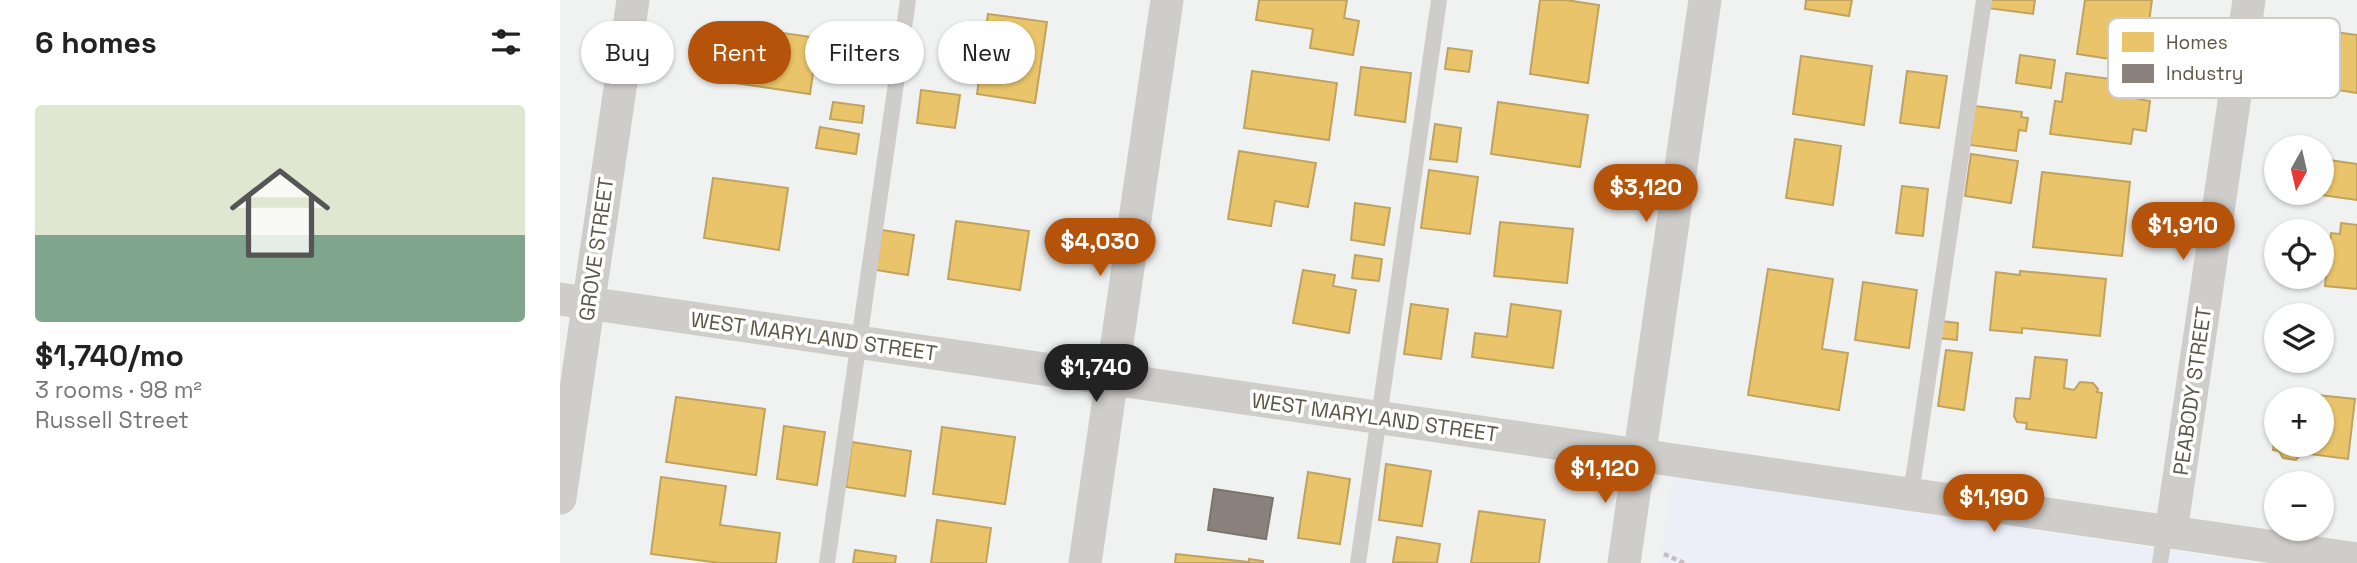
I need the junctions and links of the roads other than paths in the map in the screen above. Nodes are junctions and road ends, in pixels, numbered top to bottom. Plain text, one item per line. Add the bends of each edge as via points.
1 (633, 0) edge
2 (908, 0) edge
3 (1167, 0) edge
4 (1439, 0) edge
5 (1706, 0) edge
6 (1984, 0) edge
7 (2249, 0) edge
8 (2246, 18) edge
9 (2234, 98) edge
10 (574, 301) edge
11 (858, 343) junction
12 (1112, 379) junction
13 (1379, 417) junction
14 (1640, 455) junction
15 (1911, 494) junction
16 (560, 498) edge
17 (2165, 542) edge
18 (2357, 559) edge
19 (827, 563) edge
20 (1085, 563) edge
21 (1358, 563) edge
22 (1624, 563) edge

1 - 10 street, GROVE STREET
2 - 11 lane
3 - 12 street
4 - 13 lane
5 - 14 street
6 - 15 lane
7 - 8 street, PEABODY STREET
9 - 17 street, PEABODY STREET
10 - 11 street, WEST MARYLAND STREET
10 - 16 street, GROVE STREET
11 - 12 street, WEST MARYLAND STREET
11 - 19 lane
12 - 13 street, WEST MARYLAND STREET
12 - 20 street
13 - 14 street, WEST MARYLAND STREET
13 - 21 lane
14 - 15 street, WEST MARYLAND STREET
14 - 22 street
15 - 17 street, WEST MARYLAND STREET
17 - 18 street, WEST MARYLAND STREET

